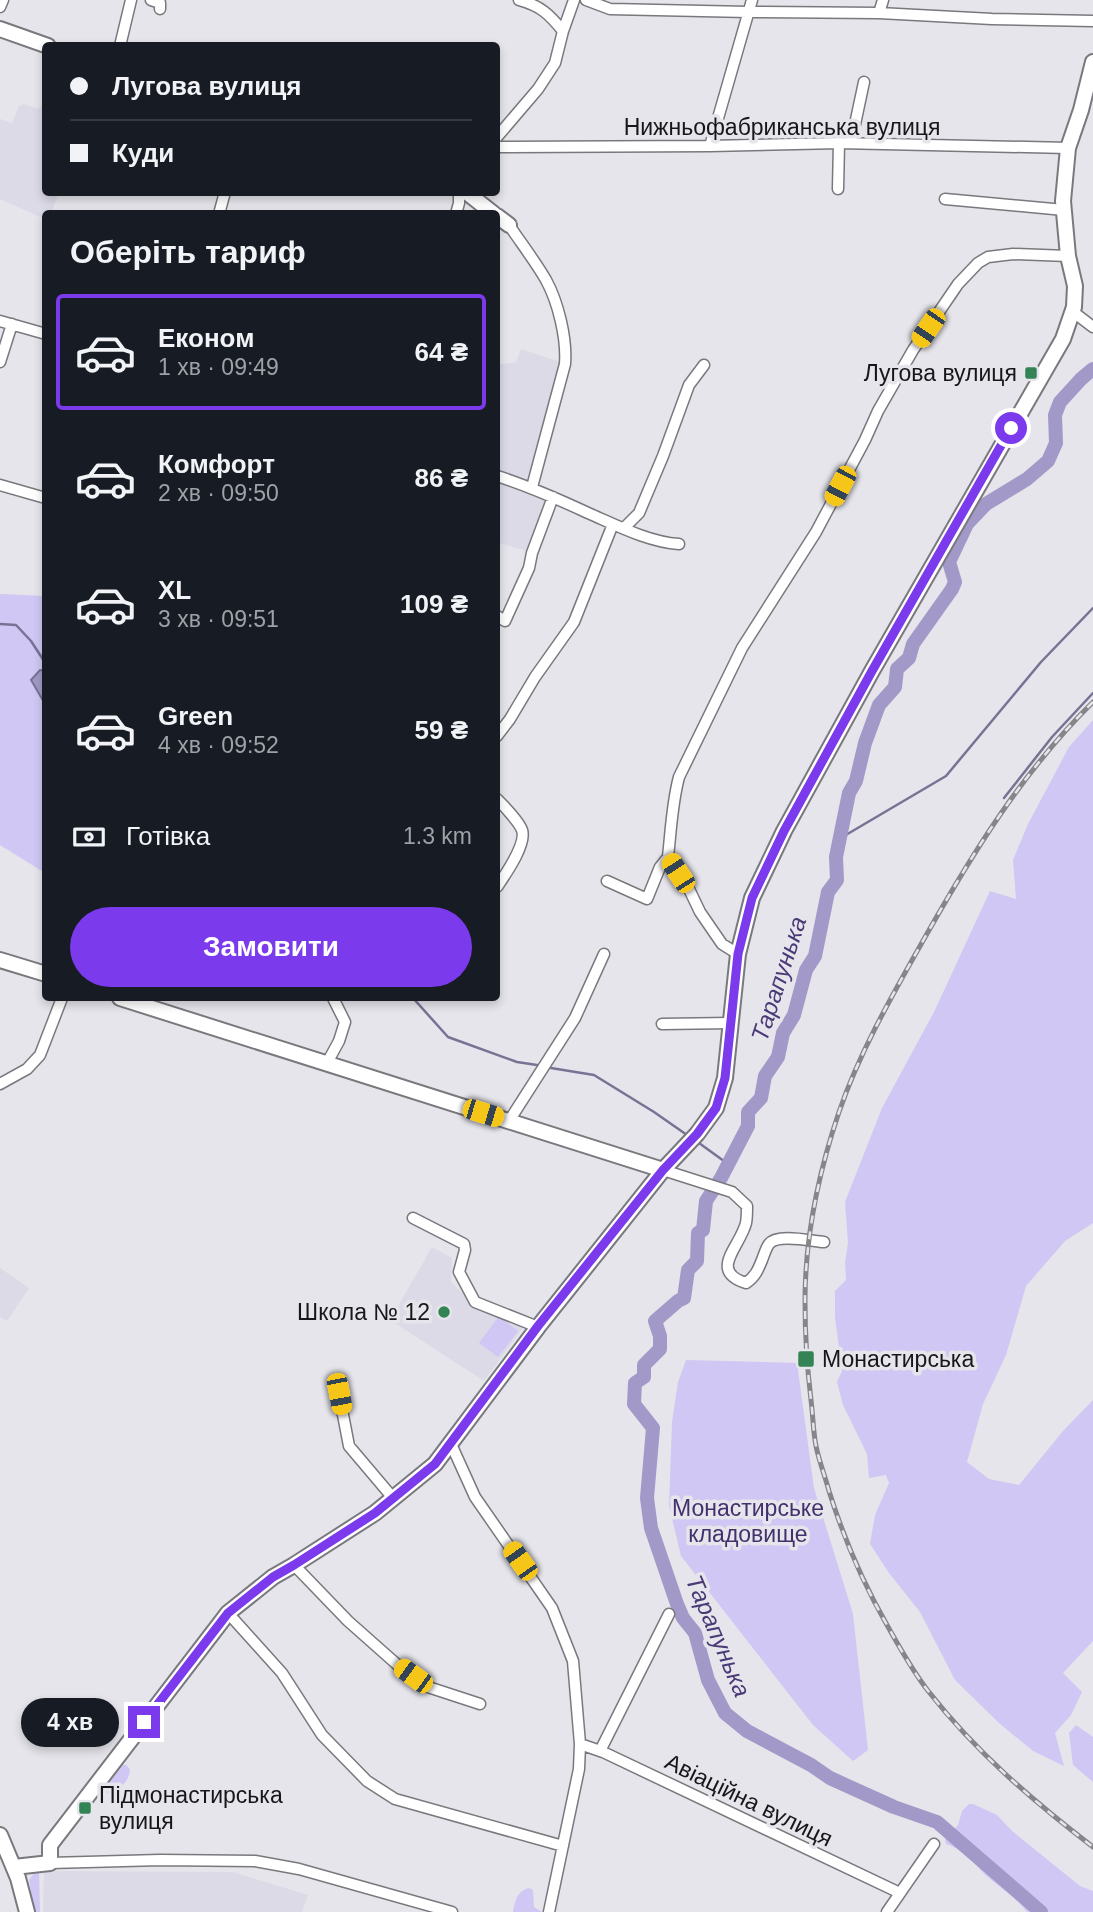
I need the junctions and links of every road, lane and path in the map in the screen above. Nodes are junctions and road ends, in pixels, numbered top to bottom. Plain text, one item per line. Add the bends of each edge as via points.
1 (3, 0) edge
2 (131, 0) edge
3 (151, 0) edge
4 (519, 0) edge
5 (574, 0) edge
6 (586, 0) edge
7 (752, 0) edge
8 (883, 0) edge
9 (0, 7) edge
10 (160, 9) dead end
11 (748, 12) junction
12 (880, 13) junction
13 (1093, 21) edge
14 (0, 29) edge
15 (563, 31) junction
16 (121, 42) edge
17 (42, 44) edge
18 (1093, 62) edge
19 (864, 82) dead end
20 (500, 133) edge
21 (839, 142) junction
22 (851, 143) junction
23 (710, 146) junction
24 (500, 147) edge
25 (1068, 148) junction
26 (838, 189) dead end
27 (471, 196) edge
28 (946, 199) dead end
29 (490, 210) edge
30 (1064, 210) junction
31 (500, 218) edge
32 (1068, 256) junction
33 (1072, 311) junction
34 (0, 321) edge
35 (12, 324) junction
36 (1093, 327) edge
37 (42, 333) edge
38 (0, 362) edge
39 (704, 365) dead end
40 (500, 477) edge
41 (0, 485) edge
42 (532, 487) junction
43 (42, 497) dead end
44 (553, 497) junction
45 (613, 524) junction
46 (624, 528) junction
47 (679, 544) dead end
48 (500, 617) edge
49 (500, 732) edge
50 (500, 803) edge
51 (668, 857) junction
52 (607, 881) dead end
53 (500, 883) edge
54 (604, 954) dead end
55 (738, 954) junction
56 (0, 960) edge
57 (42, 973) edge
58 (61, 1001) edge
59 (130, 1001) edge
60 (334, 1001) edge
61 (731, 1023) junction
62 (662, 1024) dead end
63 (327, 1063) junction
64 (0, 1084) edge
65 (509, 1121) junction
66 (663, 1170) junction
67 (413, 1218) dead end
68 (824, 1242) dead end
69 (538, 1326) junction
70 (339, 1394) dead end
71 (451, 1444) junction
72 (393, 1498) junction
73 (294, 1565) junction
74 (228, 1613) junction
75 (669, 1614) dead end
76 (480, 1704) dead end
77 (580, 1744) junction
78 (600, 1751) junction
79 (0, 1835) edge
80 (934, 1844) dead end
81 (563, 1846) junction
82 (50, 1863) junction
83 (9, 1868) junction
84 (900, 1893) junction
85 (27, 1912) edge
86 (452, 1912) edge
87 (549, 1912) edge
88 (887, 1912) edge

1 - 9 street
2 - 16 street
3 - 10 street via 160,3
4 - 15 street via 535,4
5 - 15 street
6 - 11 street via 610,9
7 - 11 street
8 - 12 street
11 - 12 street
11 - 23 street
12 - 13 street
14 - 17 street
15 - 20 street via 550,72
18 - 25 street
19 - 22 street
21 - 22 street, Нижньофабриканська вулиця
21 - 23 street, Нижньофабриканська вулиця
21 - 26 street
22 - 25 street, Нижньофабриканська вулиця
23 - 24 street, Нижньофабриканська вулиця
25 - 30 street
27 - 29 street
28 - 30 street
30 - 32 street
31 - 42 street via 547,282 566,355
32 - 33 street via 1075,286
32 - 51 street via 1013,254 978,263 913,350 816,532 742,648 679,777
33 - 36 street
33 - 55 street via 1063,339 784,831 752,898
34 - 35 street
35 - 37 street
35 - 38 street
39 - 46 street via 689,385 639,513
40 - 42 street
41 - 43 street
42 - 44 street
44 - 45 street
44 - 48 street via 529,568 505,621
45 - 46 street
45 - 49 street via 574,622
46 - 47 street via 663,543
50 - 53 street via 522,830 522,840
51 - 52 street via 647,899
51 - 55 street via 722,944
54 - 65 street via 575,1018
55 - 61 street
56 - 57 street
58 - 64 street via 40,1055 27,1069
59 - 63 street
60 - 63 street via 345,1022
61 - 62 street
61 - 66 street via 725,1078 716,1108
63 - 65 street
65 - 66 street
66 - 68 street via 732,1192 747,1206 746,1223 727,1269 738,1280 750,1281 775,1239
66 - 69 street
67 - 69 street via 464,1244 459,1272 475,1302
69 - 71 street
70 - 72 street via 349,1446
71 - 72 street via 435,1464
71 - 77 street via 475,1497 552,1608 573,1661
72 - 73 street
73 - 74 street
73 - 76 street via 401,1668 428,1687
74 - 81 street via 282,1673 322,1735 367,1781 395,1799
74 - 82 street via 50,1845
75 - 78 street
77 - 78 street, Авіаційна вулиця
77 - 81 street
78 - 84 street, Авіаційна вулиця
79 - 83 street
80 - 84 street
81 - 87 street
82 - 83 street
82 - 86 street via 255,1860
83 - 85 street
84 - 88 street

